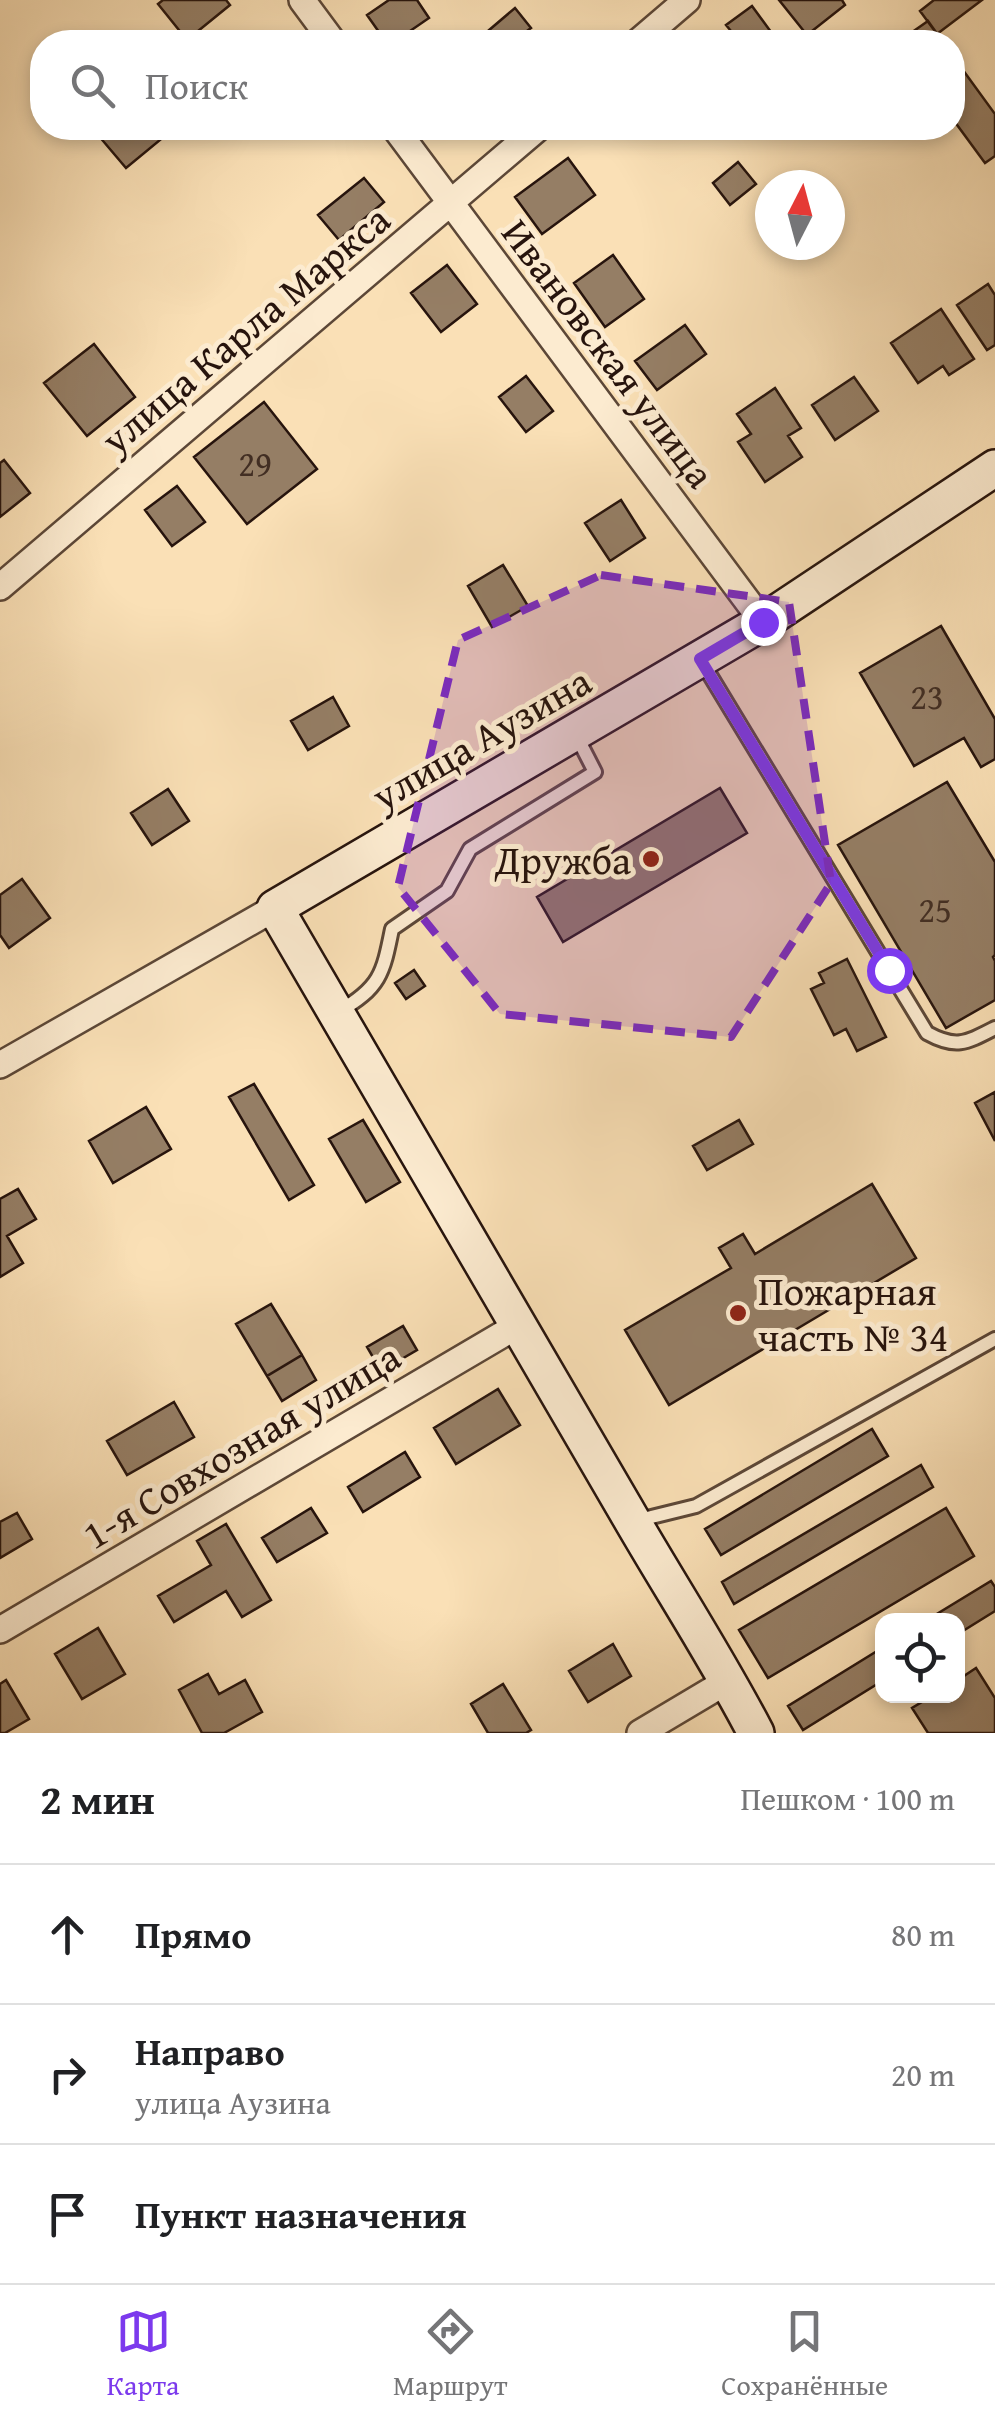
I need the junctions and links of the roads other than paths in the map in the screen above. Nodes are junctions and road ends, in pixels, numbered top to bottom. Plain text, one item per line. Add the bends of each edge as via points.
1 (302, 0) edge
2 (687, 0) edge
3 (324, 30) edge
4 (652, 30) edge
5 (404, 140) edge
6 (524, 140) edge
7 (450, 203) junction
8 (995, 468) edge
9 (0, 587) edge
10 (763, 622) junction
11 (700, 659) junction
12 (575, 733) junction
13 (275, 908) junction
14 (336, 1013) junction
15 (995, 1028) edge
16 (0, 1066) edge
17 (520, 1324) junction
18 (995, 1339) edge
19 (633, 1522) junction
20 (0, 1630) edge
21 (729, 1680) junction
22 (640, 1733) edge
23 (756, 1733) edge

1 - 3 street
2 - 4 street
5 - 7 street, Ивановская улица
6 - 7 street, улица Карла Маркса
7 - 9 street, улица Карла Маркса
7 - 10 street, Ивановская улица
8 - 10 main road, улица Аузина
10 - 11 main road, улица Аузина
11 - 12 main road, улица Аузина
11 - 15 lane via 926,1032 957,1044
12 - 13 main road, улица Аузина
12 - 14 lane via 595,772 470,849 447,891 392,929 384,970 364,997
13 - 14 main road
13 - 16 street, улица Аузина
14 - 17 main road
17 - 19 main road
17 - 20 street, 1-я Совхозная улица
18 - 19 lane via 696,1506
19 - 21 main road
21 - 22 street
21 - 23 main road

